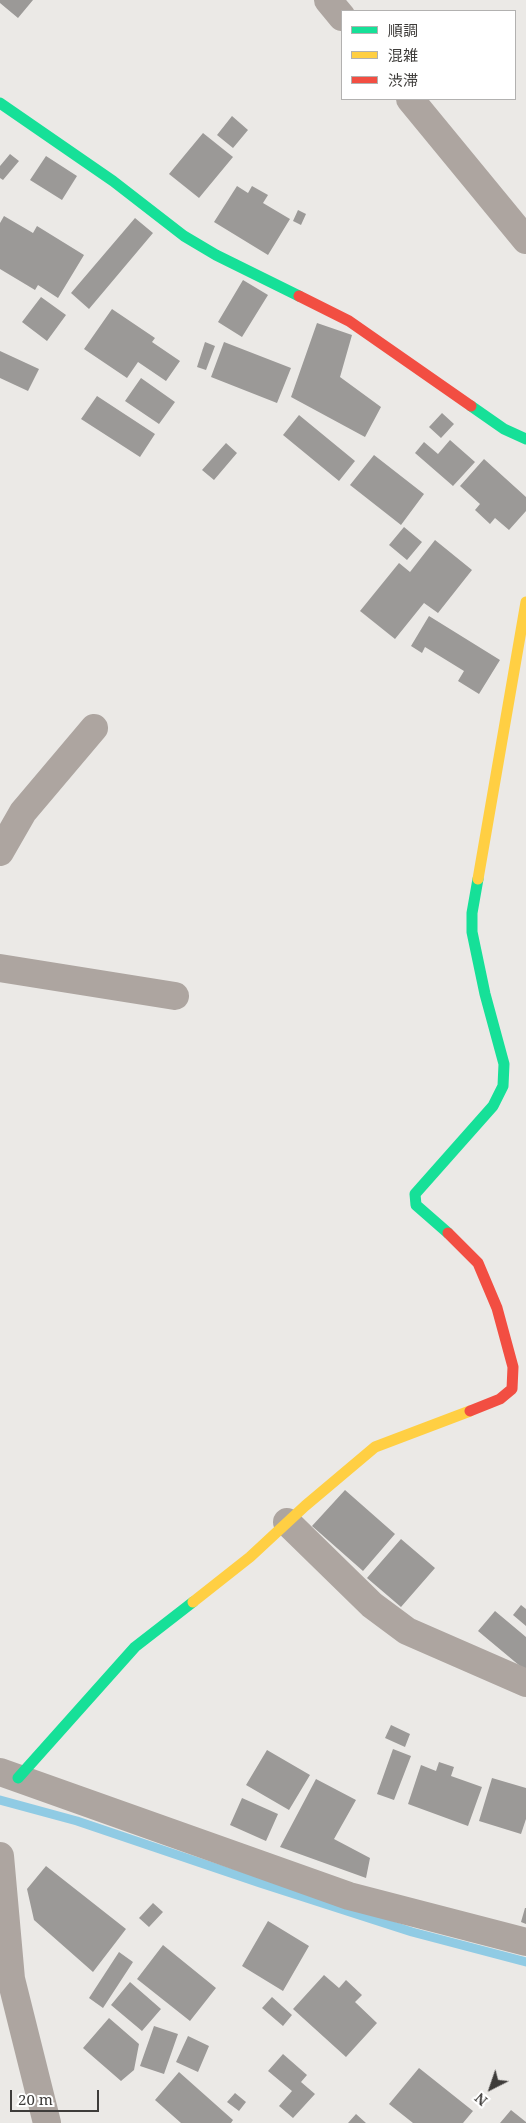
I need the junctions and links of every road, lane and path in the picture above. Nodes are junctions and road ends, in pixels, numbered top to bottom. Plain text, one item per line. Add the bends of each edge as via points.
1 (328, 0) edge
2 (341, 17) edge
3 (411, 100) edge
4 (0, 103) edge
5 (526, 240) edge
6 (526, 439) edge
7 (526, 602) edge
8 (94, 728) dead end
9 (0, 852) edge
10 (0, 968) edge
11 (175, 996) dead end
12 (287, 1522) junction
13 (526, 1683) edge
14 (4, 1778) edge
15 (0, 1856) edge
16 (526, 1942) edge
17 (4, 1952) edge
18 (47, 2123) edge

1 - 2 street
3 - 5 street
4 - 6 street via 113,181 184,236 349,321 504,429
7 - 12 street via 472,913 472,932 485,994 504,1064 503,1086 493,1106 415,1194 416,1205 478,1263 497,1308 514,1367 512,1389 500,1399 375,1447
8 - 9 street via 24,812
10 - 11 street
12 - 13 street via 372,1605 407,1631
12 - 14 street via 250,1557 135,1647
14 - 16 street via 348,1896
15 - 17 street
17 - 18 street

